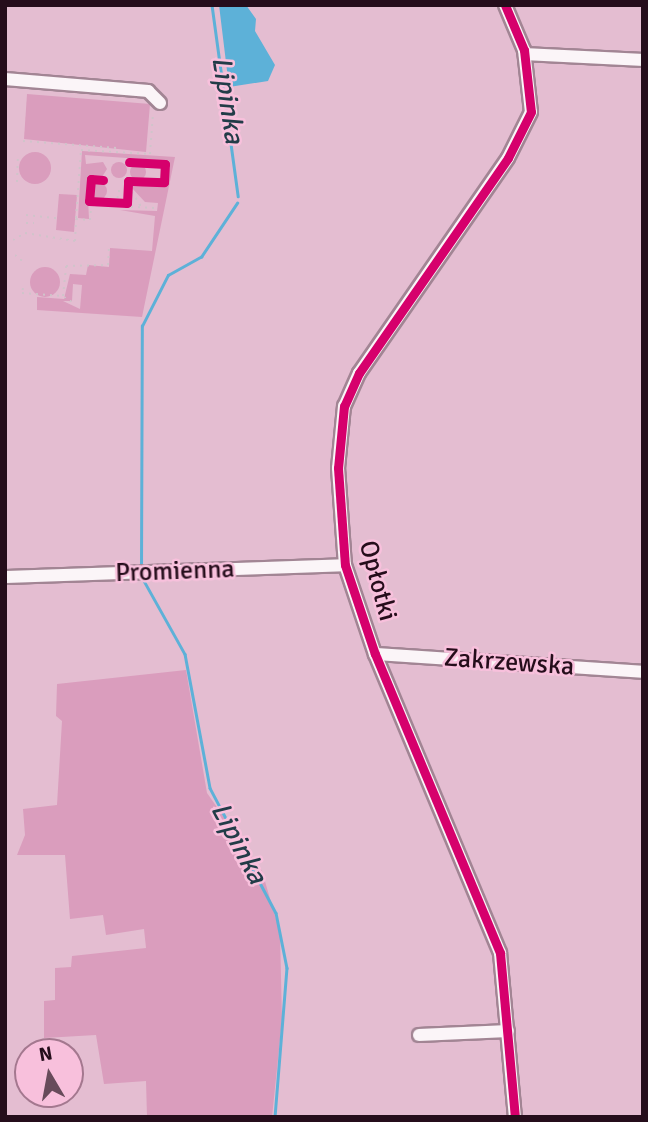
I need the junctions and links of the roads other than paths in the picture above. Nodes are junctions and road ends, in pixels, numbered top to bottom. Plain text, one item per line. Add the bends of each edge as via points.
1 (505, 5) edge
2 (525, 54) junction
3 (643, 60) edge
4 (5, 79) edge
5 (157, 108) road end
6 (345, 565) junction
7 (5, 577) edge
8 (375, 654) junction
9 (643, 672) edge
10 (508, 1031) junction
11 (419, 1035) dead end
12 (515, 1117) edge

1 - 2 street, Opłotki
2 - 3 street
2 - 6 street, Opłotki via 532,85 524,129 395,317 344,406 338,468
4 - 5 street via 148,91
6 - 7 street, Promienna
6 - 8 street, Opłotki
8 - 9 street, Zakrzewska
8 - 10 street, Opłotki via 500,953
10 - 11 street
10 - 12 street, Opłotki

